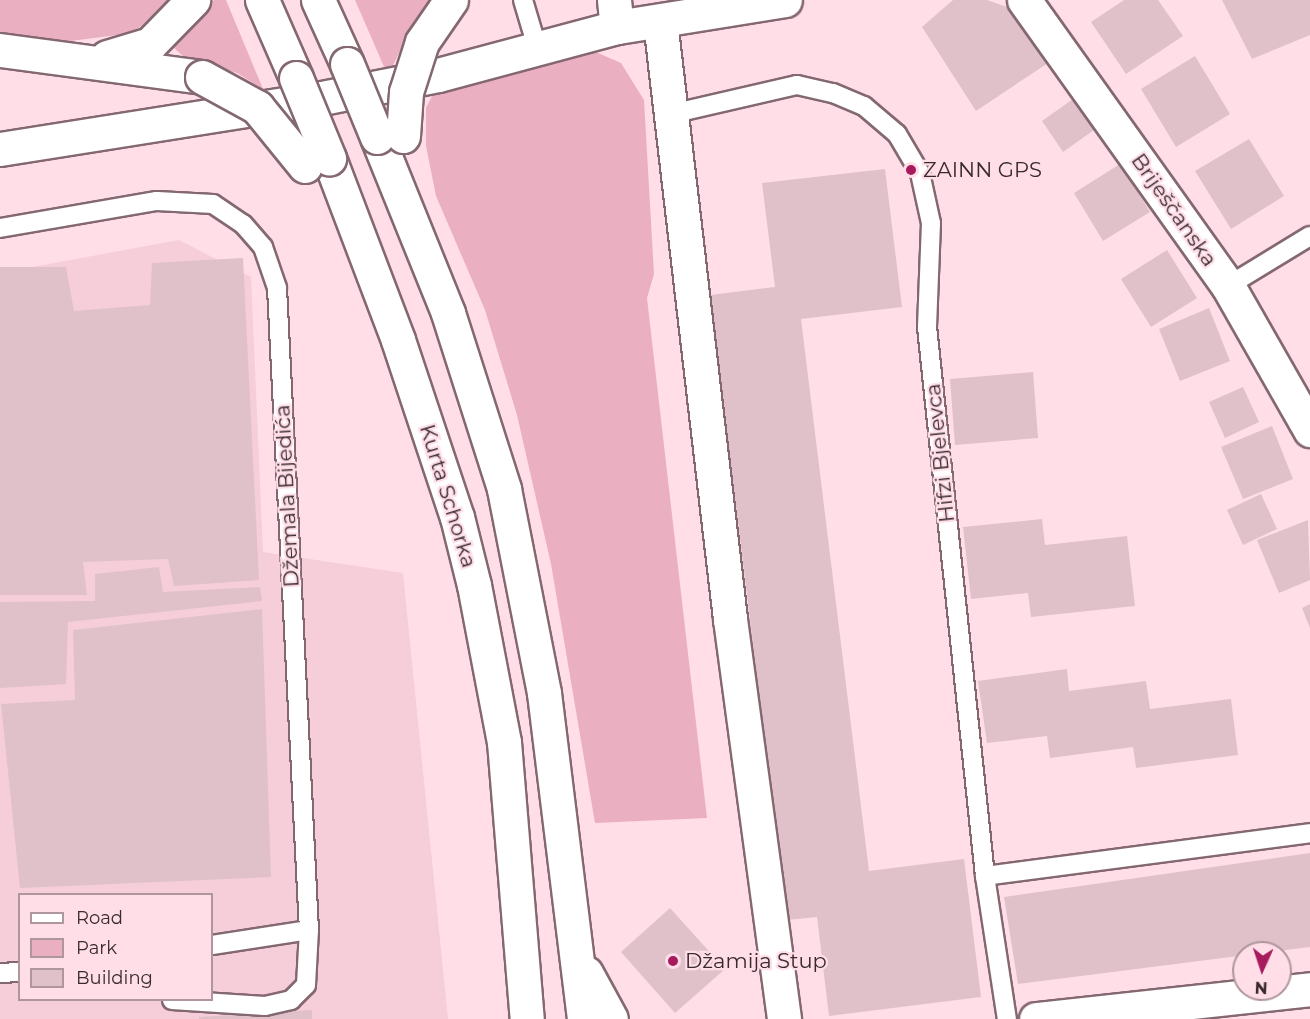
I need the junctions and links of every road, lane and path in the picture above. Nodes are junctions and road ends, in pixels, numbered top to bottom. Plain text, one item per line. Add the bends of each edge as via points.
1 (193, 0) edge
2 (262, 0) edge
3 (318, 0) edge
4 (451, 0) edge
5 (523, 0) edge
6 (785, 0) edge
7 (1024, 0) edge
8 (616, 14) edge
9 (660, 21) junction
10 (537, 47) junction
11 (0, 50) edge
12 (91, 61) junction
13 (671, 114) junction
14 (390, 136) junction
15 (0, 149) edge
16 (317, 162) junction
17 (0, 228) edge
18 (1310, 236) edge
19 (1228, 286) junction
20 (1310, 430) edge
21 (1310, 833) edge
22 (985, 876) junction
23 (309, 930) junction
24 (213, 945) edge
25 (580, 956) junction
26 (18, 972) edge
27 (0, 973) edge
28 (1310, 989) edge
29 (198, 1001) edge
30 (520, 1011) edge
31 (1106, 1015) edge
32 (584, 1019) edge
33 (611, 1019) edge
34 (784, 1019) edge
35 (1007, 1019) edge
36 (1036, 1019) edge

1 - 12 main road via 150,44
2 - 16 main road, bridge via 296,78
3 - 14 main road, bridge via 347,64
4 - 14 main road, bridge via 422,42
5 - 10 lane
6 - 9 main road
7 - 19 main road, Briješčanska
8 - 9 main road
8 - 10 main road
9 - 13 main road
10 - 15 main road via 438,75 322,98
11 - 12 main road
12 - 16 main road, bridge via 202,77 257,107
13 - 22 lane, Hifzi Bjelevca via 797,85 833,93 864,106 897,134 920,173 931,223 927,327
13 - 34 main road via 730,619
14 - 25 main road via 408,209 448,313 504,489 544,693
16 - 30 main road, Kurta Schorka via 349,206 433,441 474,585 504,742
17 - 23 lane, Džemala Bijedića via 157,201 185,200 213,204 243,224 262,247 277,288
18 - 19 lane
19 - 20 main road, Briješčanska
21 - 22 lane
22 - 35 lane, Hifzi Bjelevca
23 - 24 lane
23 - 29 lane, Džemala Bijedića via 306,985 291,1000 264,1006
25 - 32 main road
25 - 33 main road
26 - 27 lane
28 - 31 main road
31 - 36 main road

